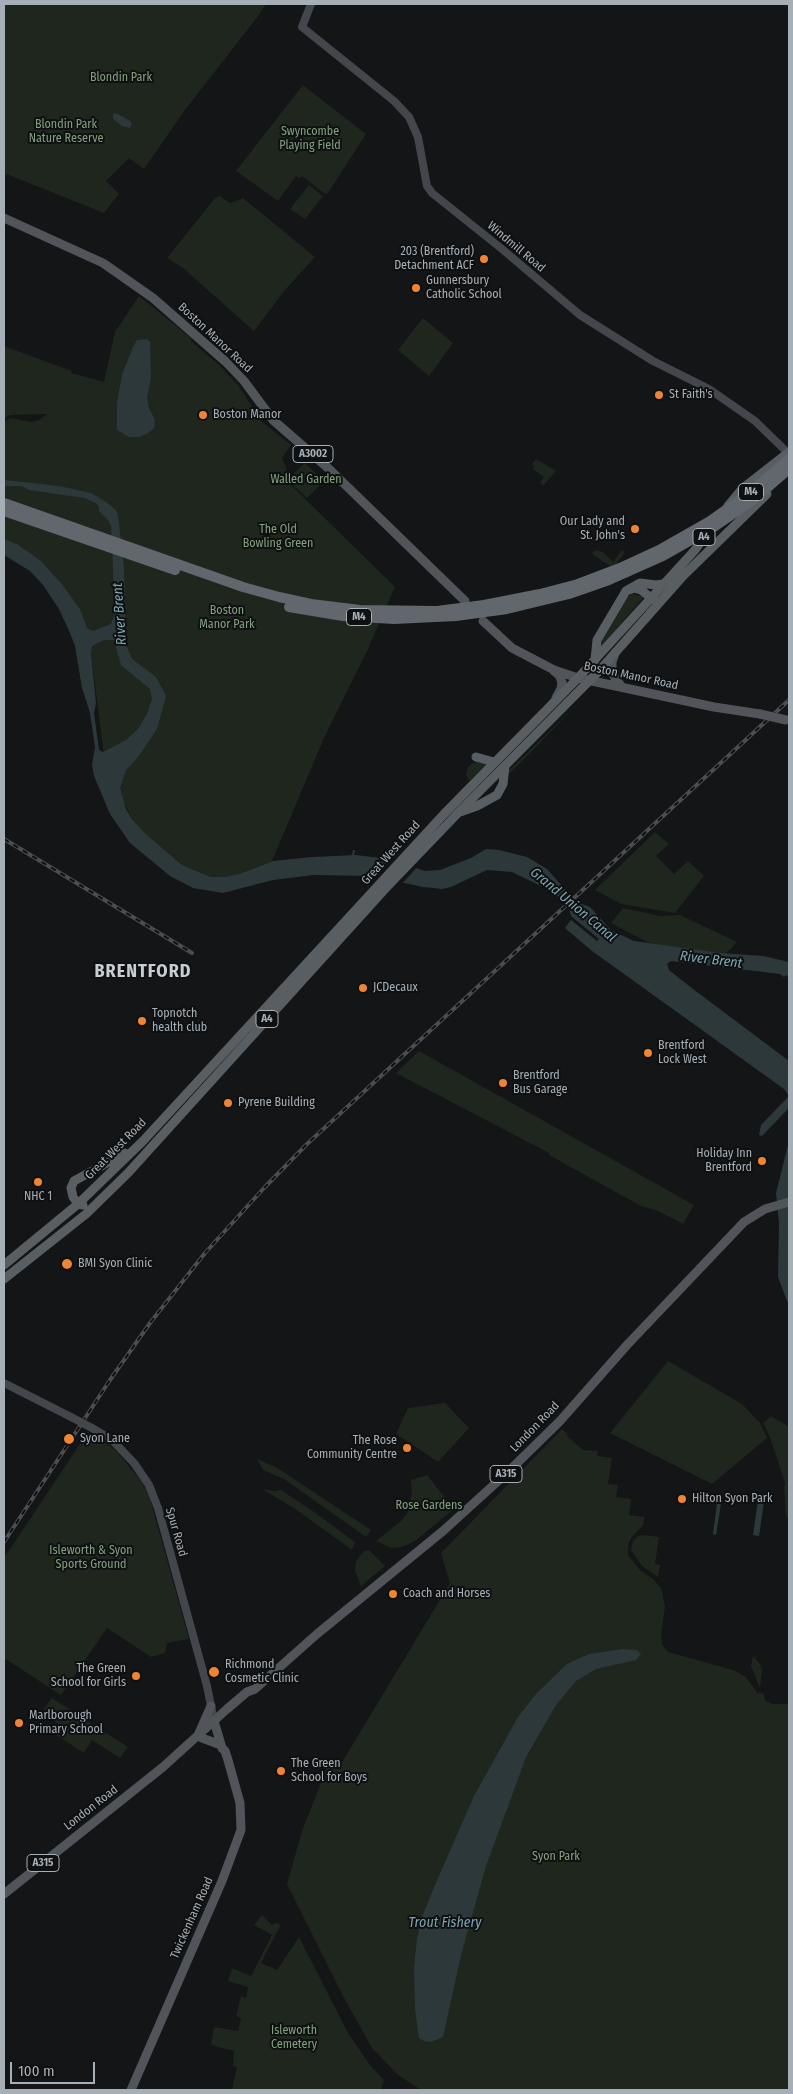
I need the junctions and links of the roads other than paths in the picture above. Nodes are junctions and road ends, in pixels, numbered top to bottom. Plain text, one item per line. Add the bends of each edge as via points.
1 (311, 4) edge
2 (4, 218) edge
3 (789, 454) edge
4 (789, 468) edge
5 (789, 474) edge
6 (4, 503) edge
7 (4, 511) edge
8 (663, 584) junction
9 (623, 596) junction
10 (654, 600) junction
11 (465, 601) dead end
12 (483, 621) dead end
13 (617, 651) junction
14 (595, 660) junction
15 (554, 670) junction
16 (578, 678) junction
17 (590, 680) junction
18 (622, 687) junction
19 (555, 701) junction
20 (788, 720) edge
21 (476, 757) dead end
22 (494, 762) junction
23 (505, 766) junction
24 (458, 813) junction
25 (143, 1141) junction
26 (102, 1199) junction
27 (789, 1202) edge
28 (78, 1204) junction
29 (4, 1265) edge
30 (4, 1279) edge
31 (4, 1383) edge
32 (211, 1702) junction
33 (217, 1722) junction
34 (198, 1738) junction
35 (223, 1748) junction
36 (4, 1894) edge
37 (131, 2090) edge

1 - 3 main road, Windmill Road via 302,27 388,96 409,117 418,137 427,186 432,193 580,315 653,361 709,389 755,420
2 - 11 main road, Boston Manor Road / A3002 via 103,263 153,298 226,362 273,420 328,468
3 - 6 highway, M4, bridge via 748,494 710,521 620,568 540,594 437,610 360,610 279,598
3 - 8 highway, Great West Road / A4 via 742,488 695,550
4 - 7 highway, M4, bridge via 753,500 714,527 623,574 525,606 426,618 343,616 276,603
5 - 10 highway, Great West Road / A4
8 - 9 highway via 636,584
8 - 10 highway, Great West Road / A4
9 - 10 highway via 638,589
9 - 14 highway via 597,640
10 - 13 highway, Great West Road / A4
10 - 14 highway, Great West Road / A4
12 - 15 main road, Boston Manor Road via 512,648
13 - 17 highway, Great West Road / A4
13 - 18 main road via 612,671
14 - 16 highway, Great West Road / A4
15 - 16 main road, Boston Manor Road
15 - 19 main road via 562,686
16 - 17 main road, Boston Manor Road
16 - 19 highway, Great West Road / A4
17 - 18 main road, Boston Manor Road
17 - 23 highway, Great West Road / A4
18 - 20 main road, Boston Manor Road, bridge
19 - 22 highway, Great West Road / A4
21 - 22 highway
22 - 25 highway, Great West Road / A4
23 - 24 highway, Great West Road / A4
23 - 24 highway, A4 via 502,788 497,795
24 - 26 highway, Great West Road / A4
25 - 28 highway, Great West Road / A4
25 - 28 highway via 74,1181 71,1193
26 - 28 highway via 87,1205
26 - 30 highway, Great West Road / A4
27 - 33 main road, London Road / A315 via 758,1212 744,1222 560,1421 508,1472 443,1531 255,1689 247,1692
28 - 29 highway, Great West Road / A4
31 - 32 main road, Spur Road, bridge via 112,1440 134,1463 158,1508
32 - 33 main road, Spur Road
32 - 34 main road
33 - 34 main road, London Road / A315
33 - 35 main road, Twickenham Road
34 - 35 main road
34 - 36 main road, London Road / A315
35 - 37 main road, Twickenham Road via 241,1809 241,1830

